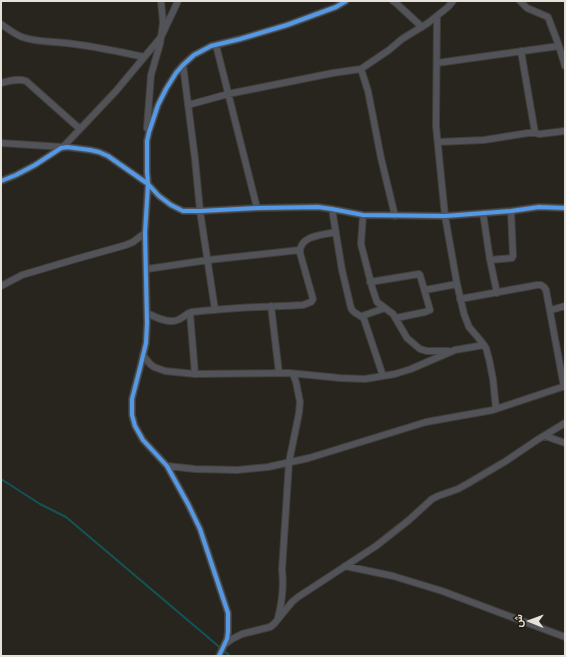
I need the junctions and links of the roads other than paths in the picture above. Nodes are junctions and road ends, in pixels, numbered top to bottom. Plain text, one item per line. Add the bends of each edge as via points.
1 (161, 1) edge
2 (178, 1) edge
3 (346, 1) edge
4 (393, 1) edge
5 (453, 1) edge
6 (520, 1) edge
7 (437, 16) junction
8 (1, 24) edge
9 (422, 27) junction
10 (161, 37) junction
11 (216, 45) junction
12 (559, 46) junction
13 (520, 51) junction
14 (144, 58) junction
15 (437, 64) junction
16 (182, 65) junction
17 (565, 66) edge
18 (362, 69) junction
19 (1, 83) edge
20 (228, 94) junction
21 (188, 105) junction
22 (80, 129) junction
23 (565, 130) edge
24 (535, 133) junction
25 (147, 141) junction
26 (438, 142) junction
27 (1, 143) edge
28 (63, 147) junction
29 (1, 180) edge
30 (148, 184) junction
31 (258, 208) junction
32 (565, 208) edge
33 (332, 209) junction
34 (511, 211) junction
35 (200, 212) junction
36 (483, 213) junction
37 (363, 215) junction
38 (395, 216) junction
39 (445, 216) junction
40 (336, 232) junction
41 (146, 233) junction
42 (300, 250) junction
43 (208, 260) junction
44 (490, 260) junction
45 (147, 269) junction
46 (370, 282) junction
47 (457, 284) junction
48 (1, 286) edge
49 (425, 290) junction
50 (497, 292) junction
51 (460, 299) junction
52 (271, 306) junction
53 (565, 306) edge
54 (385, 308) junction
55 (215, 310) junction
56 (551, 310) junction
57 (147, 312) junction
58 (190, 312) junction
59 (362, 316) junction
60 (396, 318) junction
61 (484, 345) junction
62 (451, 351) junction
63 (143, 356) junction
64 (279, 373) junction
65 (195, 374) junction
66 (293, 374) junction
67 (383, 376) junction
68 (565, 386) edge
69 (496, 409) junction
70 (565, 423) edge
71 (545, 436) junction
72 (565, 443) edge
73 (289, 462) junction
74 (167, 466) junction
75 (345, 566) junction
76 (278, 619) junction
77 (565, 637) edge
78 (224, 644) junction
79 (219, 656) edge

1 - 10 street
2 - 10 street
3 - 11 street via 287,24
4 - 9 street
5 - 7 street
6 - 12 street via 527,8 548,17
7 - 9 street
7 - 15 street
8 - 14 street via 22,37
9 - 18 street
10 - 14 street
10 - 25 street via 151,75
11 - 16 street
11 - 20 street
12 - 13 street
12 - 17 street
13 - 15 street
13 - 24 street
14 - 22 street
15 - 26 street
16 - 21 street
16 - 25 street via 158,104
18 - 20 street
18 - 38 street
19 - 22 street via 18,79 26,81
20 - 21 street
20 - 31 street
21 - 35 street
22 - 28 street
23 - 24 street
24 - 26 street via 484,140
25 - 30 street
26 - 39 street
27 - 28 street
28 - 29 street via 35,165
28 - 30 street via 99,152
30 - 35 street via 171,204 183,210
30 - 41 street
31 - 33 street
31 - 35 street
32 - 34 street via 539,207
33 - 37 street
33 - 40 street
34 - 36 street
34 - 44 street via 514,256
35 - 43 street
36 - 39 street
36 - 44 street
37 - 38 street
37 - 46 street via 361,244
38 - 39 street
39 - 47 street
40 - 42 street via 308,238
40 - 59 street via 351,308
41 - 45 street
41 - 48 street via 126,246 22,275
42 - 43 street
42 - 52 street via 313,300 303,305
43 - 45 street
43 - 55 street
44 - 50 street
45 - 57 street
46 - 49 street via 419,274
46 - 54 street via 377,302
47 - 49 street
47 - 51 street
49 - 60 street via 430,310
50 - 51 street
50 - 56 street via 541,285 546,290
51 - 61 street via 467,323
52 - 55 street
52 - 64 street
53 - 56 street
54 - 59 street
54 - 60 street
55 - 58 street
56 - 68 street
57 - 58 street via 163,320 174,321
57 - 63 street
58 - 65 street
59 - 67 street
60 - 62 street via 407,338 422,350
61 - 62 street
61 - 69 street via 494,379
62 - 67 street via 411,369
63 - 65 street via 158,369
63 - 74 street via 132,399 132,415 143,440
64 - 65 street
64 - 66 street
66 - 67 street via 365,379
66 - 73 street via 300,402
68 - 69 street
69 - 73 street via 426,422
70 - 71 street
71 - 72 street
71 - 75 street via 467,484 432,499 376,546
73 - 74 street via 237,470
73 - 76 street via 282,570 283,596
74 - 78 street via 200,529 228,613 228,632
75 - 76 street via 298,597
75 - 77 street via 427,586
76 - 78 street via 270,627 242,634
78 - 79 street

